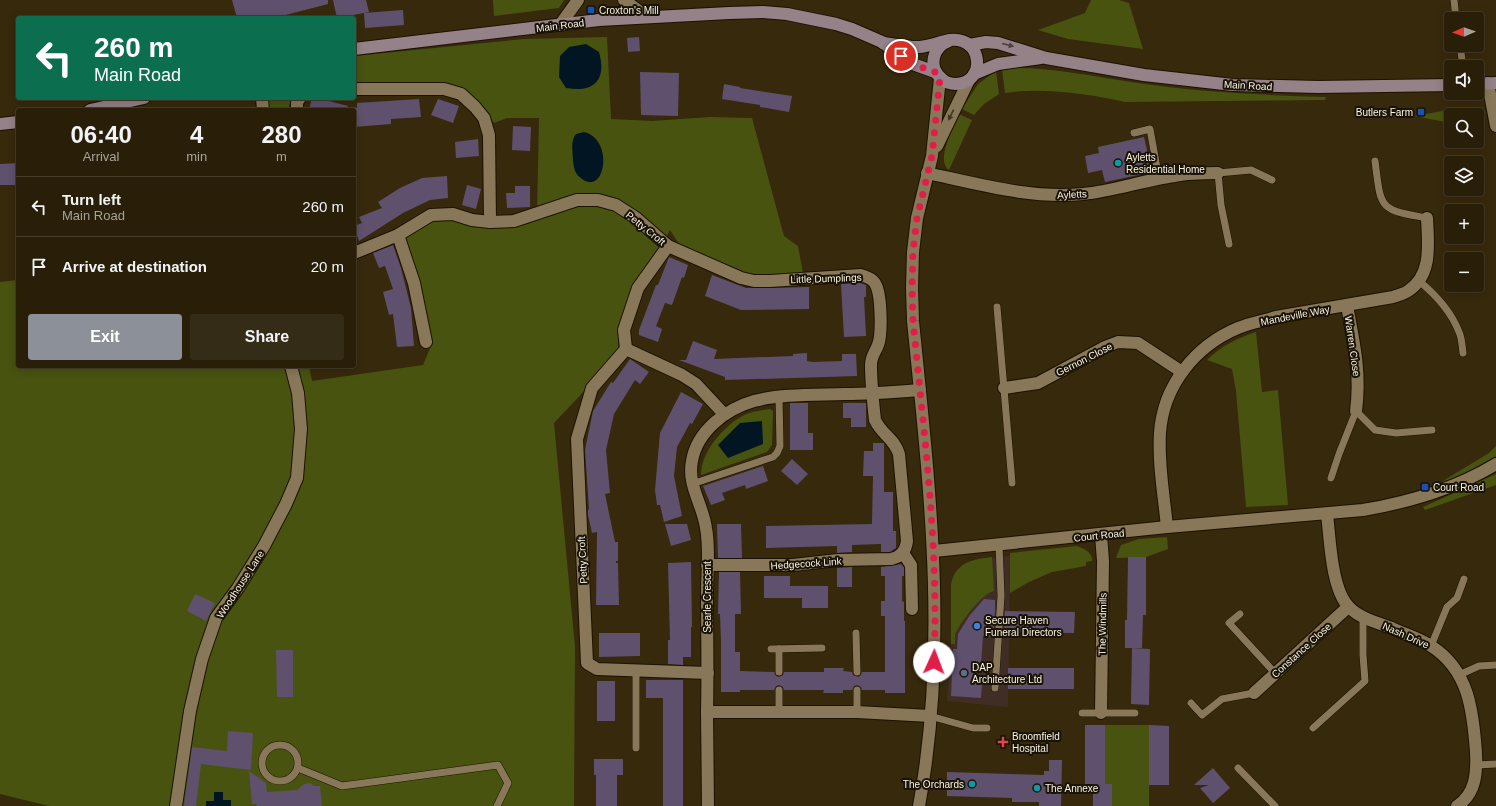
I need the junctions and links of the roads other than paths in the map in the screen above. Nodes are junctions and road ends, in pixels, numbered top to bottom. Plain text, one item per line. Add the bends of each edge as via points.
1 (578, 0) edge
2 (624, 0) edge
3 (1454, 0) edge
4 (1455, 12) edge
5 (647, 17) junction
6 (560, 25) junction
7 (950, 40) junction
8 (882, 42) junction
9 (969, 45) junction
10 (356, 49) edge
11 (1046, 58) junction
12 (938, 75) junction
13 (971, 77) junction
14 (1487, 83) edge
15 (1444, 85) edge
16 (356, 89) edge
17 (135, 100) edge
18 (99, 108) edge
19 (16, 122) edge
20 (0, 124) edge
21 (1496, 126) edge
22 (1134, 133) dead end
23 (932, 156) junction
24 (1375, 161) dead end
25 (927, 173) junction
26 (1218, 173) junction
27 (1159, 179) junction
28 (1272, 180) dead end
29 (1427, 218) joint
30 (490, 222) junction
31 (398, 235) junction
32 (1229, 244) dead end
33 (668, 246) junction
34 (356, 252) edge
35 (1419, 281) junction
36 (1347, 306) junction
37 (997, 307) dead end
38 (426, 342) dead end
39 (626, 349) junction
40 (1463, 353) dead end
41 (292, 368) edge
42 (1182, 372) junction
43 (1004, 388) junction
44 (920, 390) junction
45 (873, 394) junction
46 (778, 397) junction
47 (1356, 411) junction
48 (724, 414) junction
49 (1432, 430) dead end
50 (1496, 464) edge
51 (1331, 478) dead end
52 (1012, 483) dead end
53 (692, 484) junction
54 (1327, 514) junction
55 (1167, 527) junction
56 (1101, 535) junction
57 (999, 544) junction
58 (934, 551) junction
59 (903, 553) junction
60 (707, 565) junction
61 (1464, 579) dead end
62 (1348, 607) junction
63 (912, 609) dead end
64 (1240, 614) dead end
65 (1363, 616) junction
66 (856, 633) dead end
67 (1430, 646) junction
68 (822, 648) dead end
69 (771, 649) dead end
70 (779, 649) junction
71 (1496, 665) edge
72 (636, 671) junction
73 (779, 672) dead end
74 (857, 672) dead end
75 (708, 673) junction
76 (1275, 673) junction
77 (1459, 675) junction
78 (995, 688) dead end
79 (779, 690) dead end
80 (857, 690) dead end
81 (1254, 693) joint
82 (1191, 703) dead end
83 (707, 712) junction
84 (779, 712) junction
85 (857, 712) junction
86 (1082, 713) dead end
87 (1101, 713) junction
88 (1135, 713) dead end
89 (930, 716) junction
90 (987, 728) dead end
91 (1313, 728) dead end
92 (636, 748) dead end
93 (1496, 764) edge
94 (1477, 765) junction
95 (298, 768) junction
96 (1238, 768) dead end
97 (176, 806) edge
98 (496, 806) edge
99 (708, 806) edge
100 (919, 806) edge
101 (1275, 806) edge
102 (1457, 806) edge

1 - 6 street
2 - 5 street
3 - 4 lane
5 - 6 main road, Main Road
5 - 8 main road, Main Road via 729,13 787,14 836,24
6 - 10 main road, Main Road
7 - 8 main road, Main Road via 918,47
7 - 9 main road, Main Road
7 - 12 main road via 940,46 934,56 933,67
8 - 12 main road, Main Road via 910,63
9 -> 11 main road, Main Road via 998,43
9 - 13 main road via 977,57
11 - 13 main road, Main Road via 998,64
11 - 15 main road, Main Road via 1144,75 1233,85
12 - 13 main road, Main Road via 944,81 954,84
12 - 23 street
13 -> 23 street
14 - 21 street
16 - 30 street via 444,89 461,94 475,107 484,118 489,135
17 - 18 main road
19 - 20 main road
22 - 27 lane via 1150,129
23 - 25 street
24 - 29 lane via 1380,197 1387,208 1401,214
25 - 27 street, Ayletts via 1008,190 1052,195 1102,192
25 - 44 street via 917,218 913,259 913,321
26 - 27 street, Ayletts
26 - 28 lane via 1251,170
26 - 32 lane
29 - 35 street via 1429,249 1426,267
30 - 31 street, Petty Croft via 452,214 432,215
30 - 33 street, Petty Croft via 514,221 577,200 598,200 616,205 636,218
31 - 34 street, Petty Croft
31 - 38 street via 414,282
33 - 39 street, Petty Croft via 638,288 624,330
33 - 45 street, Little Dumplings via 741,278 754,281 861,275 869,278 875,283 879,293 880,336 871,365
35 - 36 street, Mandeville Way via 1408,291 1393,297
35 - 40 lane via 1449,312 1460,333
36 - 42 street, Mandeville Way via 1276,317 1238,328 1202,349
36 - 47 street, Warren Close via 1358,368
37 - 43 lane
39 - 48 street via 696,384
39 - 72 street, Petty Croft via 592,388 576,439 587,663 598,669
41 - 97 street, Woodhouse Lane via 298,393 301,429 297,478 264,546 216,618 202,659 190,710
42 - 43 street, Gernon Close via 1138,343 1118,342 1038,383
42 - 55 street, Mandeville Way via 1163,412 1160,432
43 - 52 lane
44 - 45 street, Searle Crescent
44 - 58 street
45 - 46 street, Searle Crescent
45 - 59 street via 878,427 896,445 899,454 907,541
46 - 48 street, Searle Crescent via 755,401
46 - 53 lane via 780,446 777,453 773,457
47 - 49 lane via 1375,430 1396,433
47 - 51 lane
48 - 53 street, Searle Crescent via 695,448 691,467
50 - 54 street, Court Road via 1458,484 1391,506
53 - 60 street, Searle Crescent via 706,527
54 - 55 street, Court Road
54 - 62 street via 1336,581
55 - 56 street, Court Road
56 - 57 street, Court Road
56 - 87 street, The Windmills
57 - 58 street, Court Road
57 - 78 lane via 1001,596
58 - 89 street via 935,633
59 - 60 street, Hedgecock Link via 892,559 838,560 793,566
59 - 63 street via 912,565
60 - 75 street, Searle Crescent
61 - 67 lane via 1457,598 1447,607
62 - 65 street, Nash Drive
62 - 76 street, Constance Close
64 - 76 lane via 1229,623
65 - 67 street, Nash Drive
65 - 91 lane via 1365,681
66 - 74 lane
67 - 77 street, Nash Drive via 1447,659
68 - 70 lane
69 - 70 lane
70 - 73 lane
71 - 77 lane via 1479,666
72 - 75 street, Petty Croft
72 - 92 lane
75 - 83 street, Searle Crescent
76 - 81 street, Constance Close
77 - 94 street, Nash Drive via 1468,693 1472,712
79 - 84 lane
80 - 85 lane
81 - 82 lane via 1222,699 1202,715
83 - 84 street
83 - 99 street, Searle Crescent
84 - 85 street
85 - 89 street
86 - 87 lane
87 - 88 lane
89 - 90 lane via 973,728
89 - 100 street
93 - 94 lane
94 - 102 street, Nash Drive via 1476,779 1470,792
95 - 95 lane via 296,774 286,781 274,781 262,769 263,756 271,747 289,747 297,756
95 - 98 lane via 342,786 498,765 508,783
96 - 101 lane

